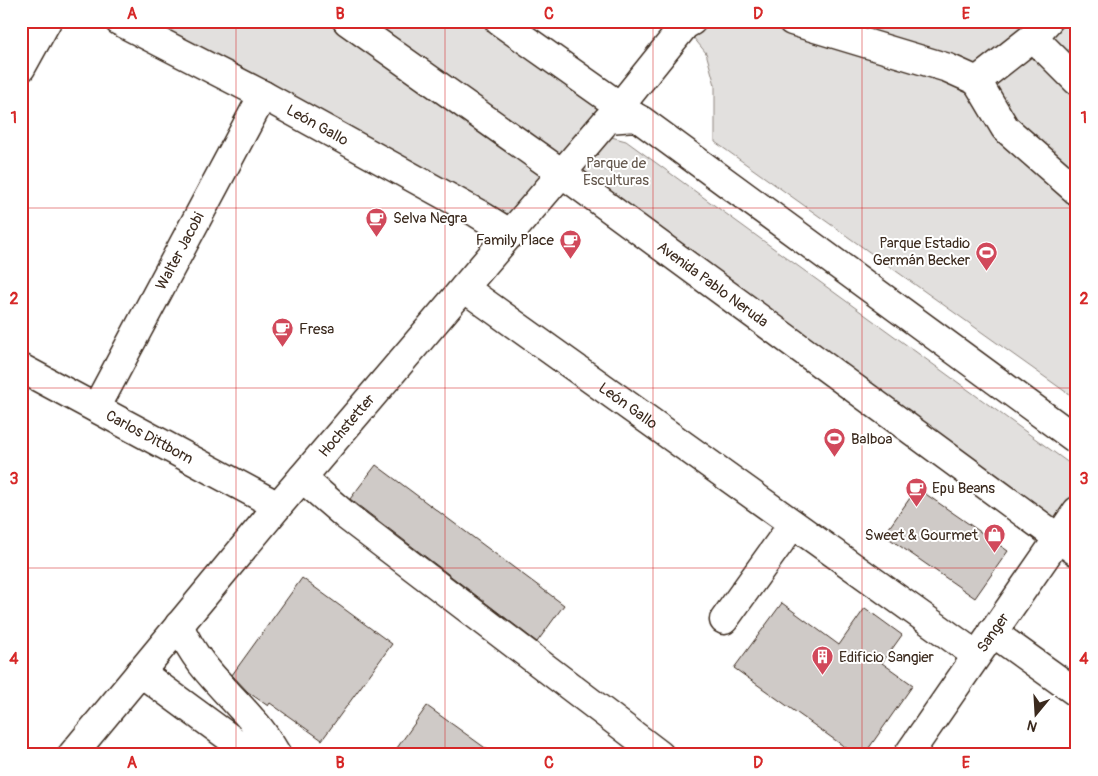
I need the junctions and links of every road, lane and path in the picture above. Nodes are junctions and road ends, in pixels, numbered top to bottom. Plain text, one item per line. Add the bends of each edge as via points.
1 (47, 21) edge
2 (120, 21) edge
3 (347, 21) edge
4 (498, 21) edge
5 (692, 21) edge
6 (792, 21) edge
7 (1041, 29) edge
8 (21, 68) edge
9 (977, 81) junction
10 (1077, 81) edge
11 (263, 96) junction
12 (628, 111) junction
13 (563, 174) junction
14 (1077, 191) edge
15 (511, 234) junction
16 (464, 288) junction
17 (21, 368) edge
18 (96, 408) junction
19 (1077, 440) edge
20 (302, 478) junction
21 (278, 506) junction
22 (1077, 511) edge
23 (793, 524) junction
24 (1068, 545) edge
25 (724, 620) dead end
26 (180, 625) junction
27 (992, 632) junction
28 (976, 655) junction
29 (140, 672) junction
30 (1077, 693) edge
31 (72, 755) edge
32 (253, 755) edge
33 (277, 755) edge
34 (660, 755) edge
35 (908, 755) edge

1 - 8 street
2 - 11 street, León Gallo
3 - 13 street, Avenida Pablo Neruda
4 - 12 street
5 - 12 street via 684,25
6 - 9 street via 948,68
7 - 9 street
7 - 10 street
9 - 14 street via 1005,128
11 - 15 street, León Gallo
11 - 18 street, Walter Jacobi
12 - 13 street, Hochstetter via 608,120
12 - 19 street
13 - 15 street, Hochstetter
13 - 24 street, Avenida Pablo Neruda
15 - 16 street, Hochstetter
16 - 20 street, Hochstetter
16 - 23 street, León Gallo
17 - 18 street, Carlos Dittborn
18 - 21 street, Carlos Dittborn
20 - 21 street, Hochstetter
20 - 34 street
21 - 26 street, Hochstetter
22 - 24 street, Sanger
23 - 25 street
23 - 28 street, León Gallo
24 - 27 street, Sanger
26 - 29 street, Hochstetter
26 - 33 street via 191,650 205,669 254,721
27 - 28 street, Sanger
27 - 30 street
28 - 35 street, Sanger
29 - 31 street, Hochstetter
29 - 32 street

